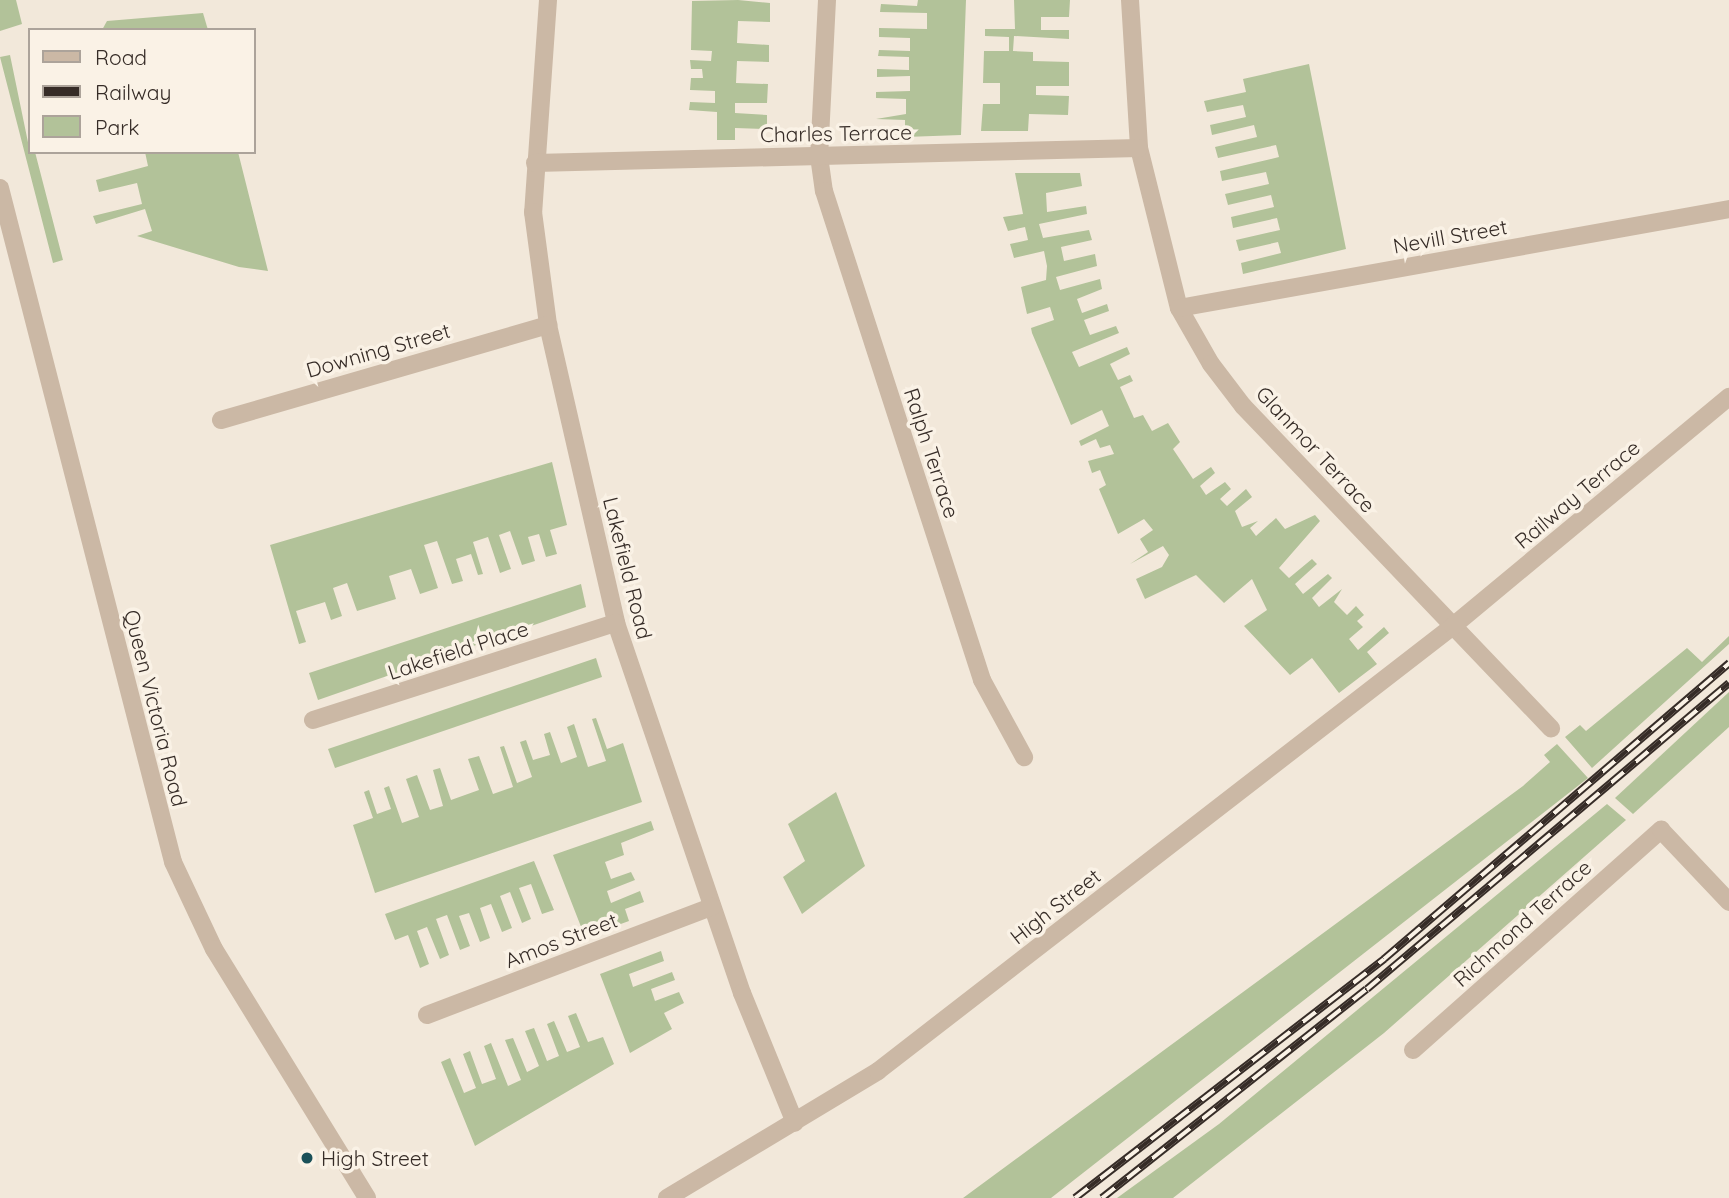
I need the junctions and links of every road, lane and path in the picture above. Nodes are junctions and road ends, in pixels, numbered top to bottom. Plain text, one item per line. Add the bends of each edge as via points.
1 (548, 0) edge
2 (827, 0) edge
3 (1130, 0) edge
4 (1139, 148) junction
5 (820, 156) junction
6 (535, 163) junction
7 (1, 195) edge
8 (1729, 209) edge
9 (1179, 308) junction
10 (548, 325) junction
11 (1729, 397) edge
12 (221, 420) dead end
13 (616, 623) junction
14 (1453, 626) junction
15 (313, 720) dead end
16 (1551, 728) dead end
17 (1024, 757) dead end
18 (1729, 902) edge
19 (712, 907) junction
20 (427, 1015) dead end
21 (1413, 1050) dead end
22 (795, 1123) junction
23 (367, 1198) edge
24 (667, 1198) edge

1 - 6 street, Lakefield Road
2 - 5 street, Ralph Terrace
3 - 4 street, Glanmor Terrace
4 - 5 street, Charles Terrace
4 - 9 street, Glanmor Terrace
5 - 6 street, Charles Terrace
5 - 17 street, Ralph Terrace via 824,191 982,680
6 - 10 street, Lakefield Road via 533,212
7 - 23 street, Queen Victoria Road via 173,862 214,949
8 - 9 street, Nevill Street
9 - 14 street, Glanmor Terrace via 1243,405
10 - 12 street, Downing Street
10 - 13 street, Lakefield Road
11 - 14 street, Railway Terrace
13 - 15 street, Lakefield Place
13 - 19 street, Lakefield Road
14 - 16 street, Glanmor Terrace
14 - 22 street, High Street via 878,1071
18 - 21 street, Richmond Terrace via 1661,831
19 - 20 street, Amos Street
19 - 22 street, Lakefield Road
22 - 24 street, High Street

